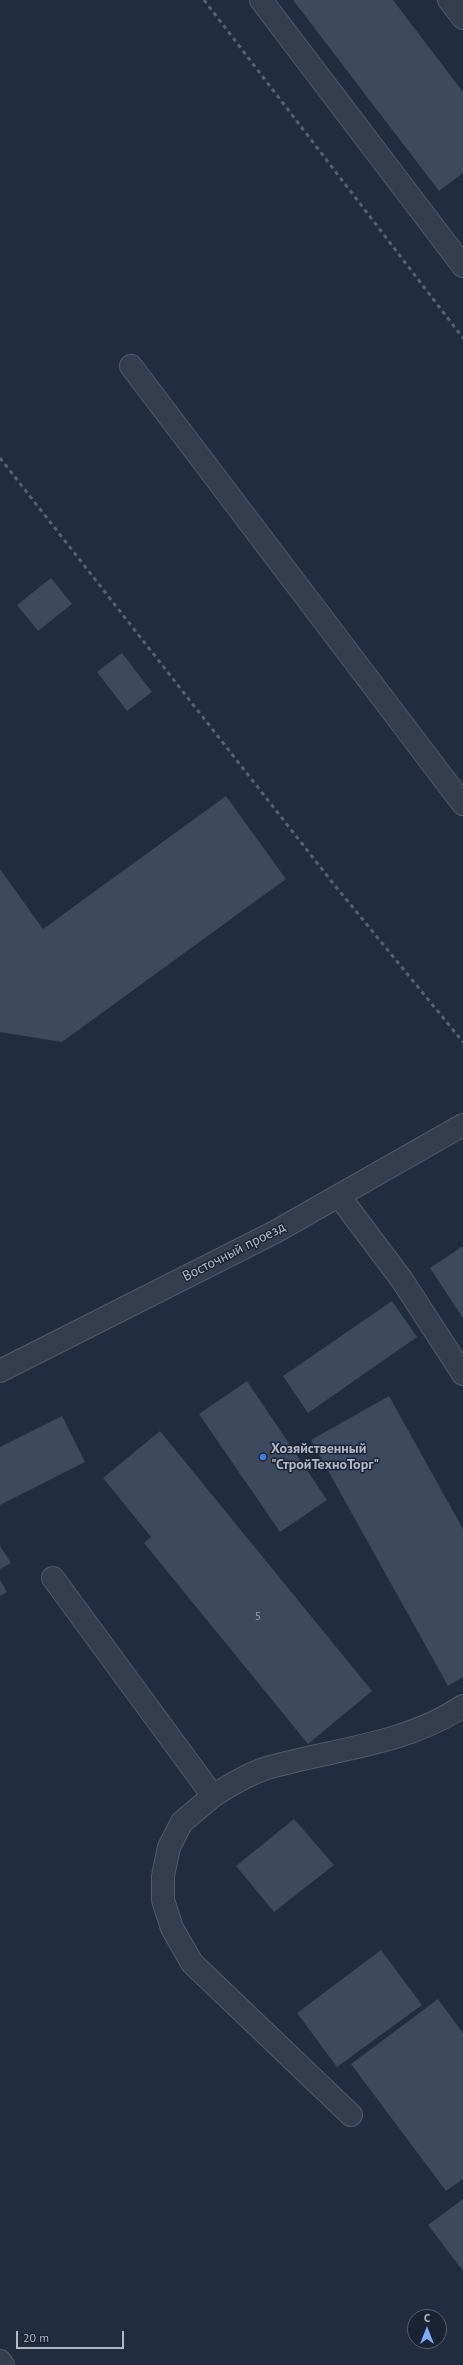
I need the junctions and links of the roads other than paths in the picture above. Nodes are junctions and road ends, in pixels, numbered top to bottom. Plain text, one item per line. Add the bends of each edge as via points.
1 (261, 0) edge
2 (450, 0) edge
3 (463, 18) edge
4 (463, 266) edge
5 (131, 366) dead end
6 (463, 804) edge
7 (463, 1125) edge
8 (339, 1196) junction
9 (0, 1371) edge
10 (463, 1374) edge
11 (53, 1578) dead end
12 (463, 1706) edge
13 (213, 1796) junction
14 (351, 2116) dead end
15 (0, 2361) edge
16 (3, 2365) edge

1 - 4 street
2 - 3 street
5 - 6 street
7 - 8 street, Восточный проезд
8 - 9 street, Восточный проезд via 276,1232
8 - 10 street via 402,1280
11 - 13 street
12 - 13 street via 419,1731 265,1768
13 - 14 street via 182,1822 169,1847 163,1876 163,1900 172,1928 192,1963
15 - 16 street

